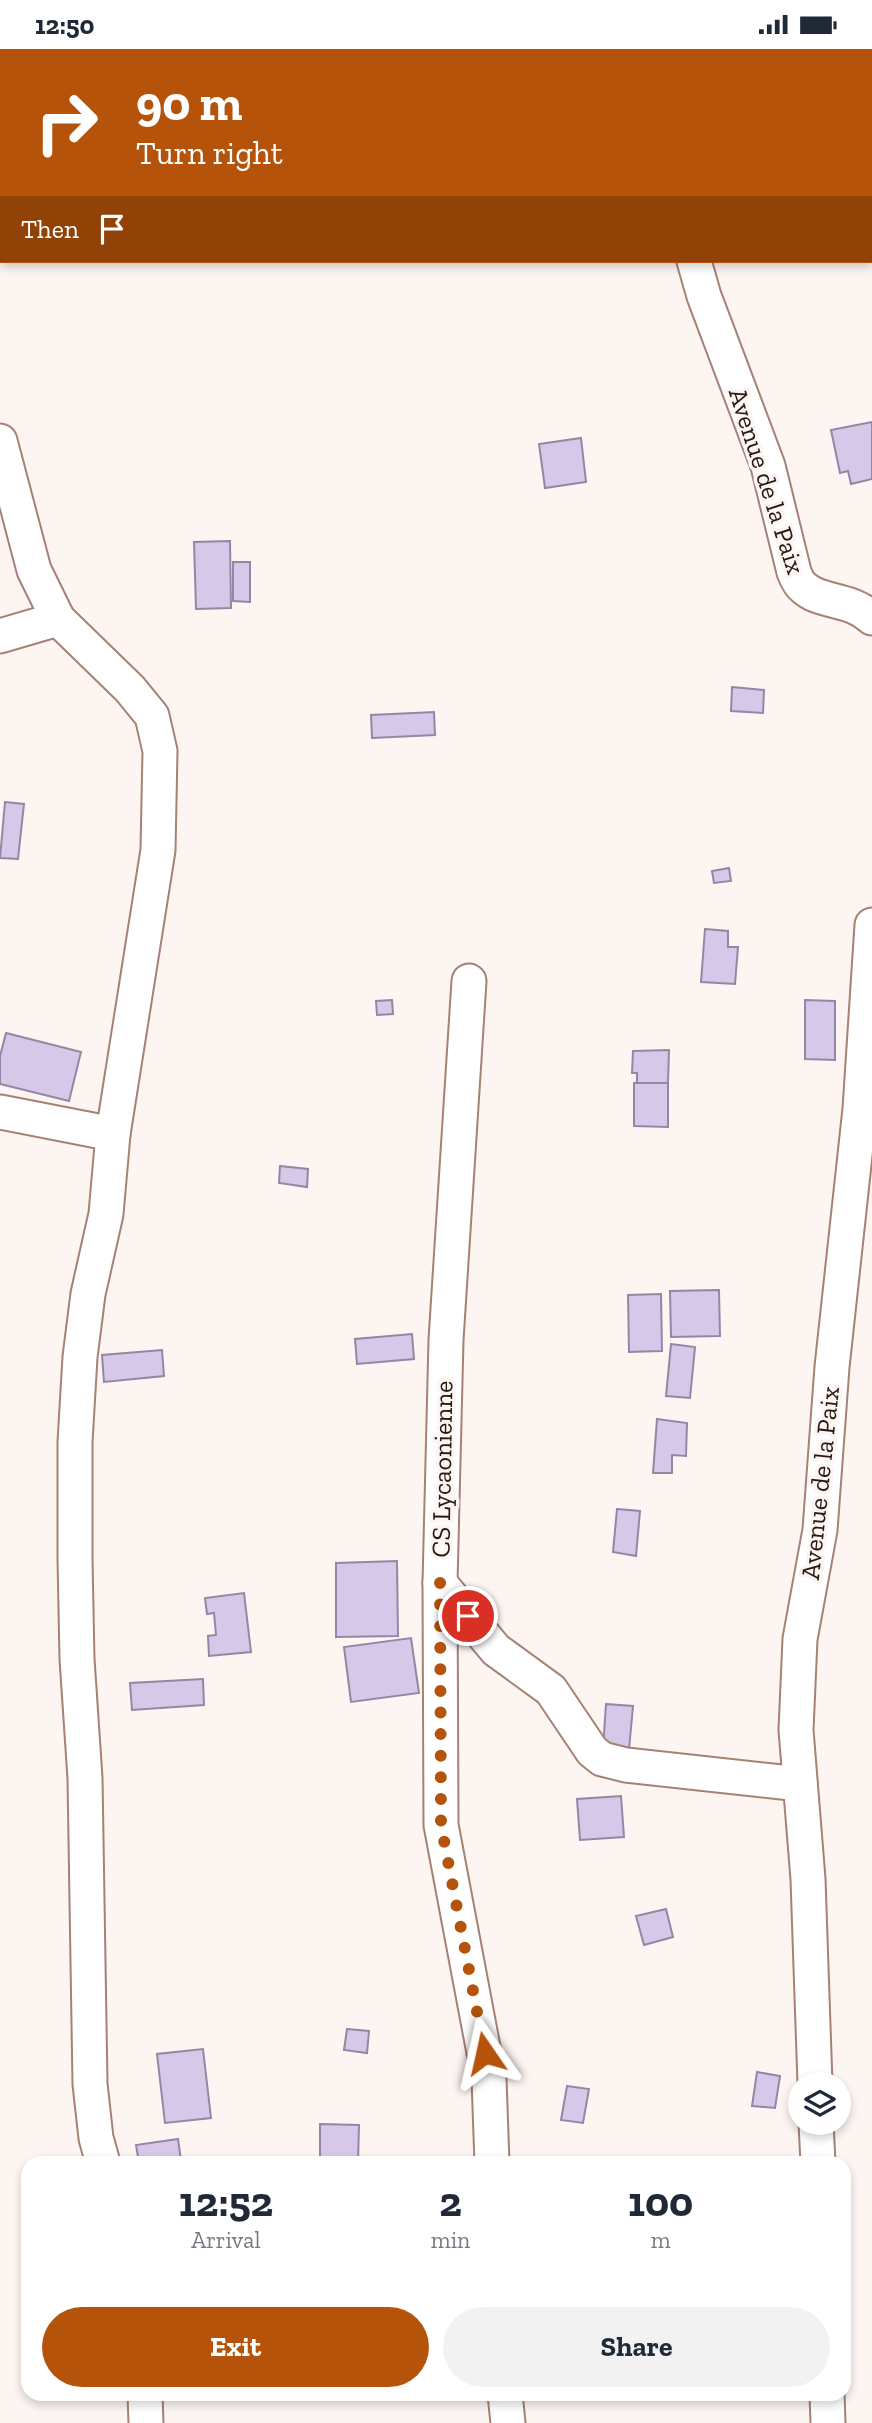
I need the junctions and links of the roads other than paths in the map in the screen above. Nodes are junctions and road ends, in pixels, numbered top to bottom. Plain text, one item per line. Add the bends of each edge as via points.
1 (695, 263) edge
2 (0, 441) edge
3 (872, 618) edge
4 (58, 619) junction
5 (0, 636) edge
6 (872, 925) edge
7 (470, 981) dead end
8 (0, 1112) edge
9 (113, 1134) junction
10 (440, 1583) junction
11 (800, 1784) junction
12 (815, 2072) edge
13 (817, 2135) edge
14 (101, 2156) edge
15 (492, 2156) edge
16 (818, 2156) edge
17 (145, 2401) edge
18 (506, 2401) edge
19 (827, 2401) edge
20 (146, 2423) edge
21 (508, 2423) edge
22 (828, 2423) edge

1 - 3 street, Avenue de la Paix via 768,466 794,572 802,587 862,609
2 - 4 street via 34,569
4 - 5 street
4 - 9 street via 152,716 160,751 158,851
6 - 11 street, Avenue de la Paix via 860,1109 820,1530 800,1639 796,1730
7 - 10 street, CS Lycaonienne via 446,1340
8 - 9 street
9 - 14 street via 106,1214 80,1357 75,1455 90,2084
10 - 11 street via 496,1650 551,1690 602,1759
10 - 15 street, CS Lycaonienne via 441,1825 489,2079
11 - 12 street, Avenue de la Paix
13 - 16 street
17 - 20 street
18 - 21 street
19 - 22 street

